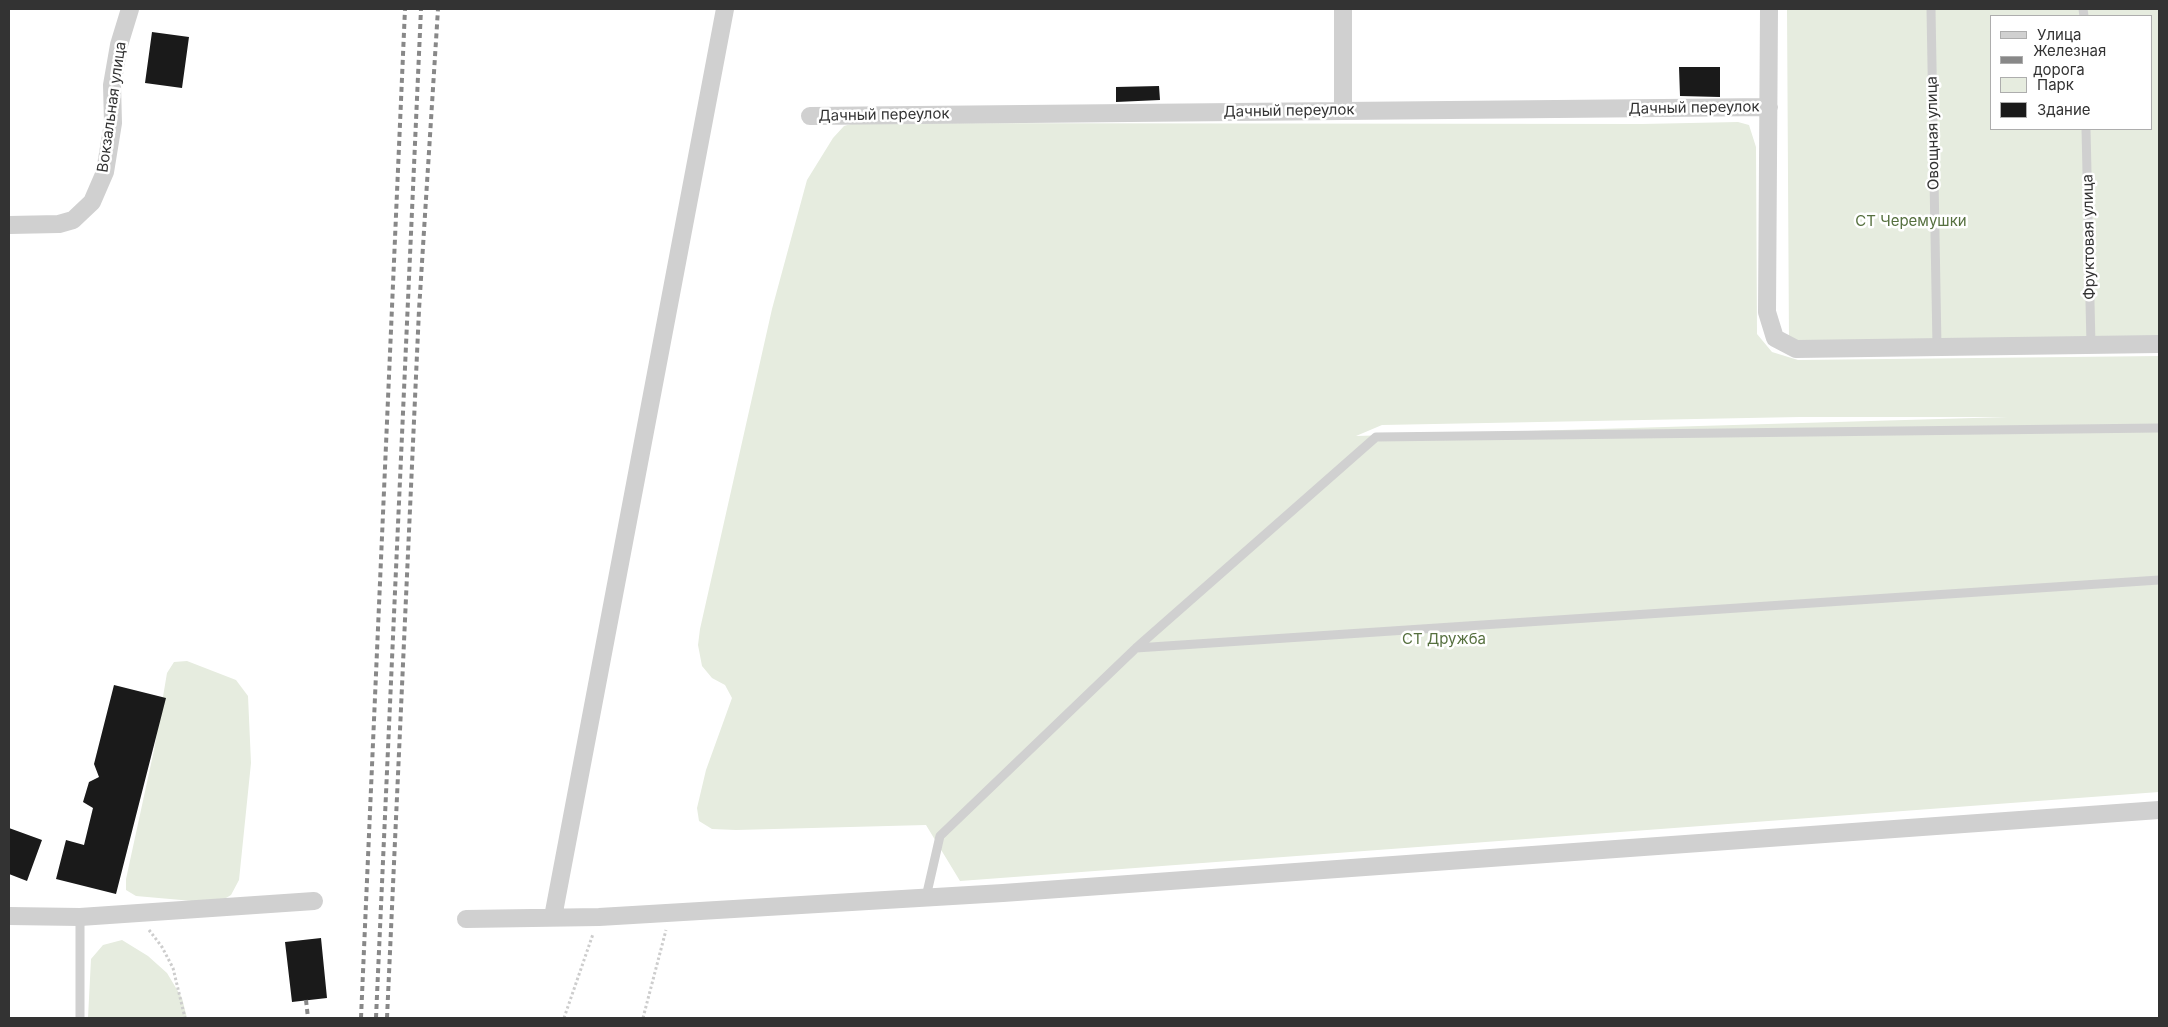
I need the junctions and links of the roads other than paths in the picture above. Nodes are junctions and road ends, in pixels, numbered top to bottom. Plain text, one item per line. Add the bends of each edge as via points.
1 (130, 9) edge
2 (725, 9) edge
3 (1343, 9) edge
4 (1769, 9) edge
5 (1931, 9) edge
6 (1769, 107) junction
7 (1342, 111) junction
8 (810, 116) dead end
9 (2086, 130) edge
10 (9, 225) edge
11 (2159, 344) edge
12 (2091, 345) junction
13 (1937, 347) junction
14 (2159, 428) edge
15 (2159, 580) edge
16 (1136, 648) junction
17 (2159, 810) edge
18 (926, 898) junction
19 (314, 901) dead end
20 (9, 916) edge
21 (80, 917) junction
22 (553, 917) junction
23 (466, 919) dead end
24 (80, 1018) edge

1 - 10 street, Вокзальная улица via 112,85 113,123 105,172 92,202 73,220 59,224
2 - 22 street
3 - 7 street
4 - 6 street
5 - 13 lane, Овощная улица
6 - 7 street, Дачный переулок
6 - 13 street via 1767,312 1776,338 1796,349
7 - 8 street, Дачный переулок
9 - 12 lane, Фруктовая улица
11 - 12 street
12 - 13 street
14 - 16 lane via 1376,437
15 - 16 lane
16 - 18 lane via 940,836
17 - 18 street
18 - 22 street
19 - 21 street
20 - 21 street
21 - 24 lane
22 - 23 street

